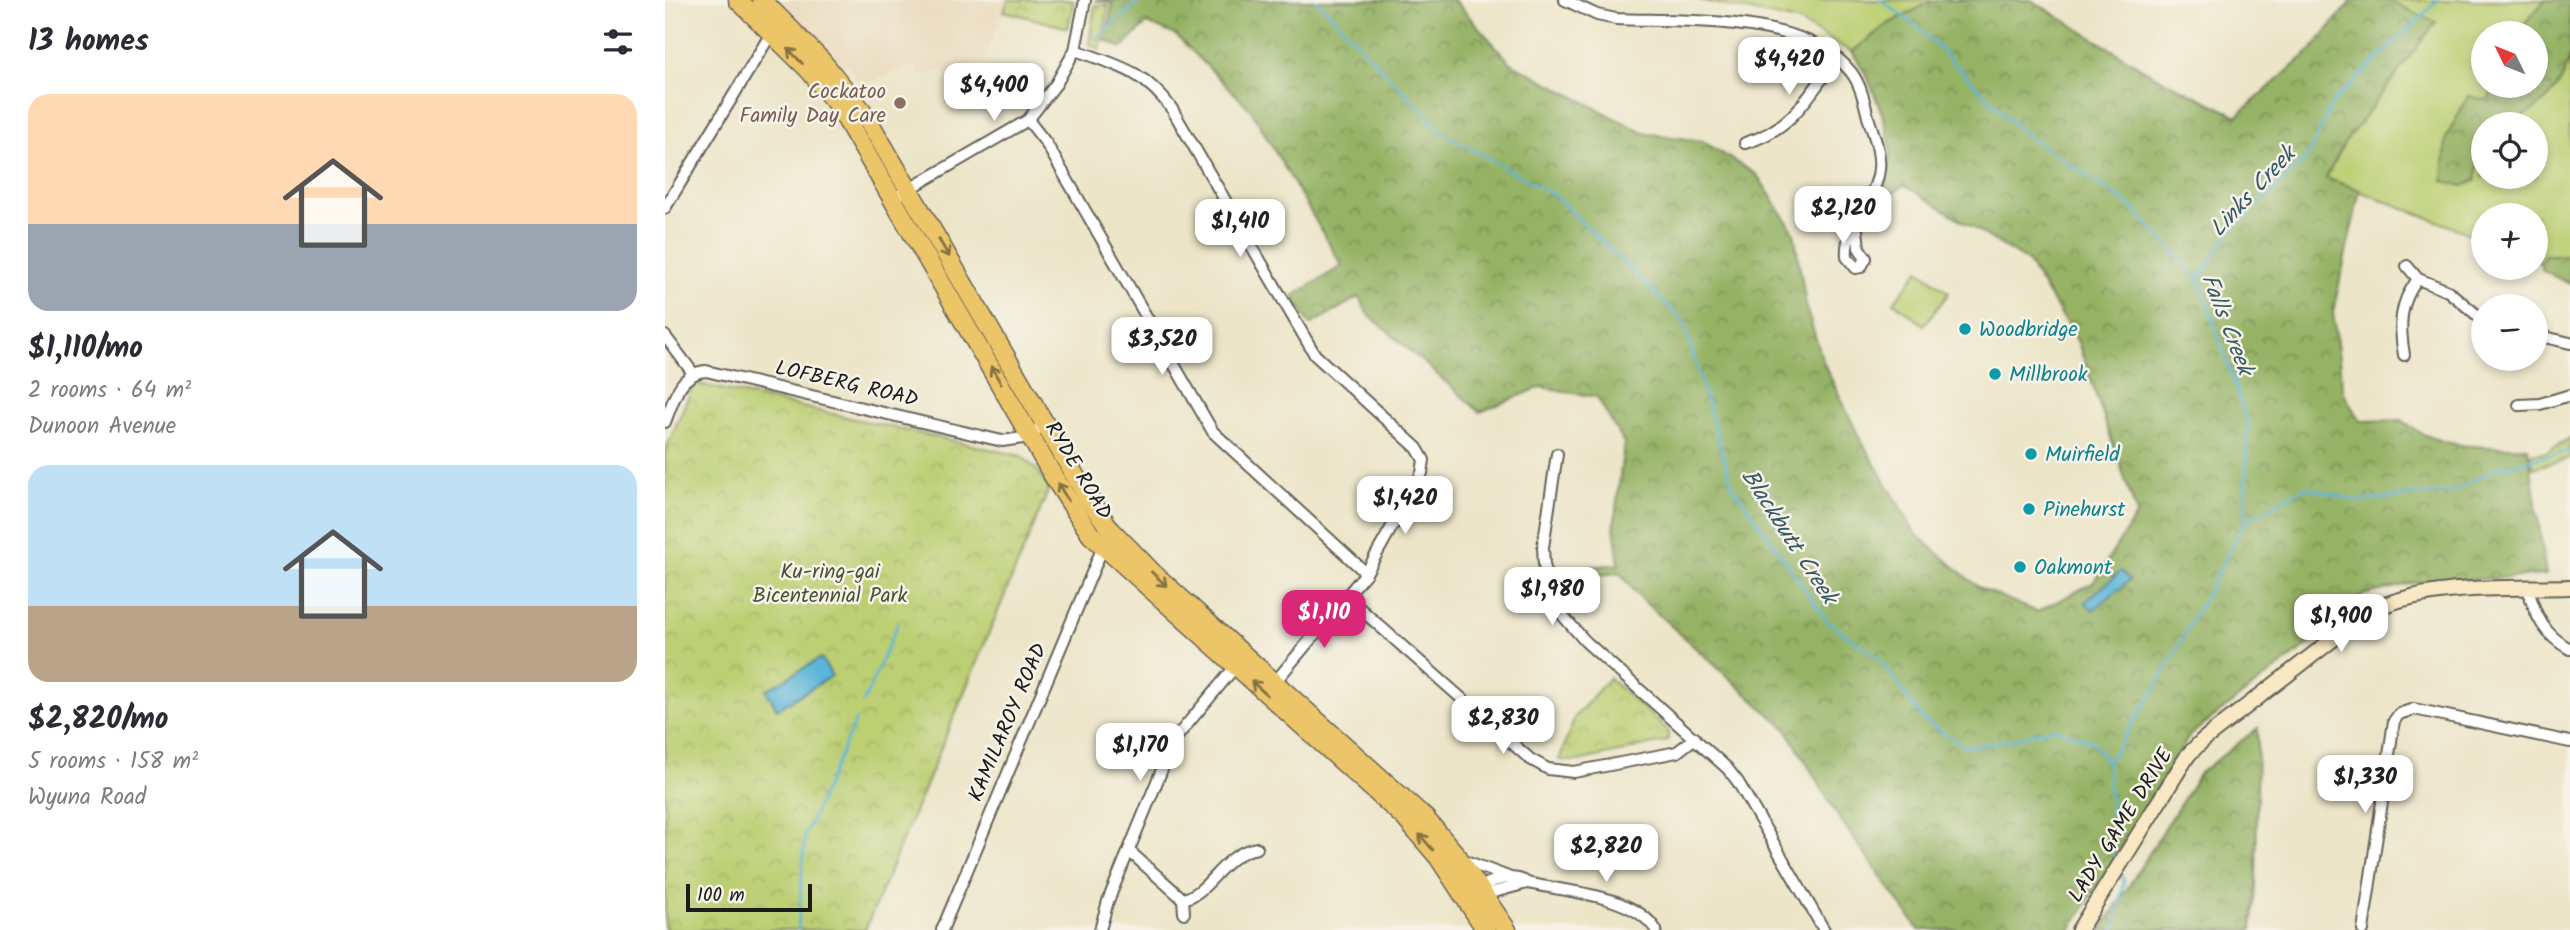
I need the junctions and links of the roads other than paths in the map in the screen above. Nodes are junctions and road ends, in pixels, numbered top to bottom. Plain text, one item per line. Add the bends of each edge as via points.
1 (739, 0) edge
2 (762, 0) edge
3 (1085, 0) edge
4 (1565, 0) edge
5 (772, 32) junction
6 (1075, 50) junction
7 (1837, 58) junction
8 (1028, 120) junction
9 (1745, 144) dead end
10 (901, 194) junction
11 (665, 208) edge
12 (1856, 221) dead end
13 (2407, 266) dead end
14 (2417, 279) junction
15 (2471, 310) edge
16 (665, 336) edge
17 (2548, 338) edge
18 (2570, 343) edge
19 (2404, 355) dead end
20 (693, 373) junction
21 (2570, 395) edge
22 (2519, 405) dead end
23 (665, 422) edge
24 (1038, 430) junction
25 (1556, 454) dead end
26 (1111, 530) junction
27 (1102, 547) junction
28 (1366, 573) junction
29 (2570, 587) edge
30 (2528, 589) junction
31 (1347, 598) junction
32 (2570, 649) edge
33 (1235, 667) junction
34 (1275, 682) junction
35 (1695, 738) junction
36 (2570, 742) edge
37 (1257, 848) dead end
38 (1129, 851) junction
39 (1458, 857) junction
40 (1509, 877) junction
41 (1527, 883) junction
42 (1476, 894) junction
43 (1183, 899) junction
44 (1184, 913) dead end
45 (942, 930) edge
46 (1100, 930) edge
47 (1486, 930) edge
48 (1507, 930) edge
49 (1655, 930) edge
50 (1824, 930) edge
51 (2079, 930) edge
52 (2364, 930) edge

1 - 5 highway, RYDE ROAD
2 - 10 highway, RYDE ROAD via 864,113
3 - 6 street
4 - 7 street via 1616,19 1762,27
10 -> 5 highway, RYDE ROAD via 839,107
5 - 11 street
6 - 8 street
6 - 28 street via 1152,84 1172,109 1315,355 1422,454 1422,472
7 - 9 street via 1787,123
7 - 12 street via 1861,90 1879,159 1878,177
8 - 10 street
8 - 28 street via 1046,143 1213,432
10 - 24 highway, RYDE ROAD
13 - 14 street
14 - 15 street via 2448,291
14 - 19 street via 2400,317
16 - 20 street
17 - 18 street
20 - 23 street via 684,380
20 - 24 street, LOFBERG ROAD via 720,374 1002,441 1014,441
21 - 22 street
24 - 26 highway, RYDE ROAD
27 -> 24 highway, RYDE ROAD via 1074,510
25 - 35 street via 1543,547 1555,601 1585,641
26 - 27 street, KAMILAROY ROAD
26 -> 34 highway, RYDE ROAD
27 - 33 highway, RYDE ROAD
27 - 45 street, KAMILAROY ROAD
28 - 31 street
29 - 30 main road, LADY GAME DRIVE
30 - 32 street via 2541,625
30 - 51 main road, LADY GAME DRIVE via 2424,593 2368,612 2188,755
31 - 34 street
31 - 35 street via 1530,759 1548,769 1574,772 1677,752
33 - 38 street via 1179,732
42 -> 33 highway, RYDE ROAD via 1403,817
34 - 39 highway, RYDE ROAD via 1405,797
35 - 50 street via 1738,782
36 - 52 street via 2414,709 2399,714 2394,721
37 - 43 street via 1235,855
38 - 43 street
38 - 46 street
39 - 40 street
39 - 42 highway, RYDE ROAD
40 - 41 street
40 - 42 street
41 - 42 street
41 - 49 street via 1630,906
42 - 47 highway, RYDE ROAD
42 - 48 highway, RYDE ROAD
43 - 44 street

